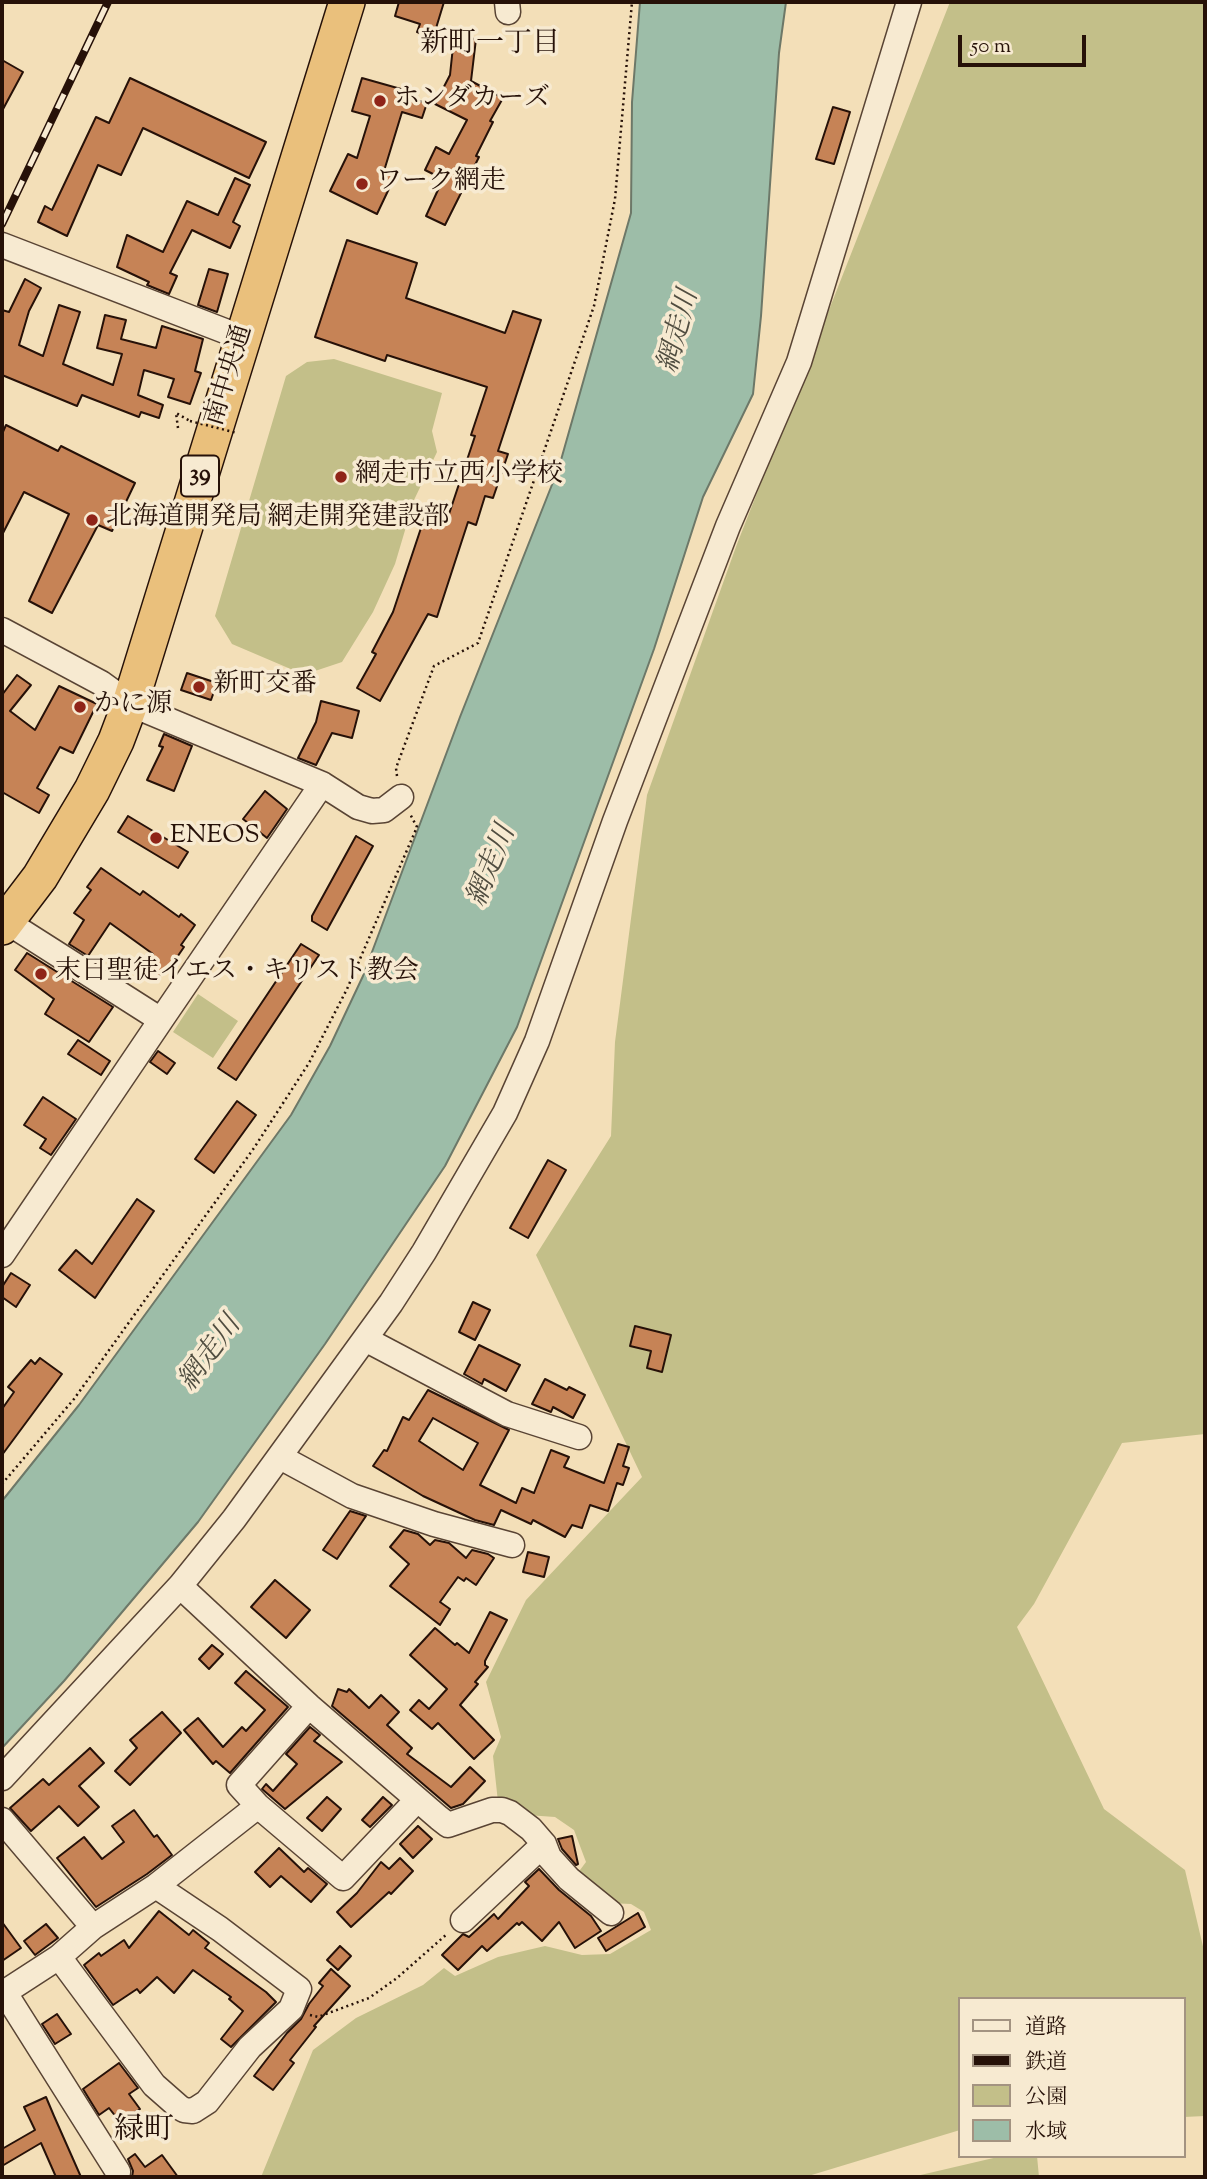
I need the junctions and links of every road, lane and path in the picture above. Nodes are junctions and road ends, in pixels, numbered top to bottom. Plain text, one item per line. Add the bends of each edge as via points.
1 (346, 2) edge
2 (632, 2) edge
3 (909, 2) edge
4 (2, 246) edge
5 (243, 338) junction
6 (178, 428) dead end
7 (236, 433) dead end
8 (4, 637) edge
9 (130, 704) junction
10 (322, 784) junction
11 (401, 797) joint
12 (416, 827) dead end
13 (4, 924) edge
14 (161, 1020) junction
15 (2, 1255) edge
16 (365, 1339) junction
17 (579, 1437) dead end
18 (280, 1457) junction
19 (2, 1484) edge
20 (512, 1545) dead end
21 (180, 1586) junction
22 (309, 1706) junction
23 (2, 1778) edge
24 (417, 1800) junction
25 (258, 1806) junction
26 (2, 1820) edge
27 (544, 1844) junction
28 (156, 1886) junction
29 (611, 1913) dead end
30 (463, 1920) joint
31 (93, 1927) junction
32 (59, 1957) junction
33 (3, 1993) edge
34 (293, 2003) junction
35 (118, 2172) dead end

1 - 5 highway, 南中央通 / 39
2 - 11 path via 615,199 594,306 478,643 434,666 396,768
3 - 16 street via 799,362 723,539 537,1041 505,1113 424,1252
4 - 5 street
5 - 9 highway, 南中央通 / 39
6 - 7 path, bridge via 176,413
8 - 9 street via 102,683
9 - 10 street
9 - 13 highway, 南中央通 / 39 via 92,790 40,877
10 - 11 street via 372,811 384,810
10 - 14 street
12 - 19 path via 347,989 309,1063 254,1149 74,1399
13 - 14 street
14 - 15 street
16 - 17 street via 507,1414
16 - 18 street
18 - 20 street via 352,1496
18 - 21 street
21 - 22 street
21 - 23 street
22 - 24 street
22 - 25 street via 239,1785
24 - 25 street via 343,1878
24 - 27 street via 448,1825 502,1810
25 - 28 street
26 - 31 street
27 - 29 street via 549,1857 569,1878
27 - 30 street
28 - 31 street
28 - 34 street via 299,1989
30 - 34 path via 369,1998 318,2017
31 - 32 street
32 - 33 street
32 - 34 street via 154,2085 184,2110 193,2111 207,2102 250,2047
33 - 35 street

